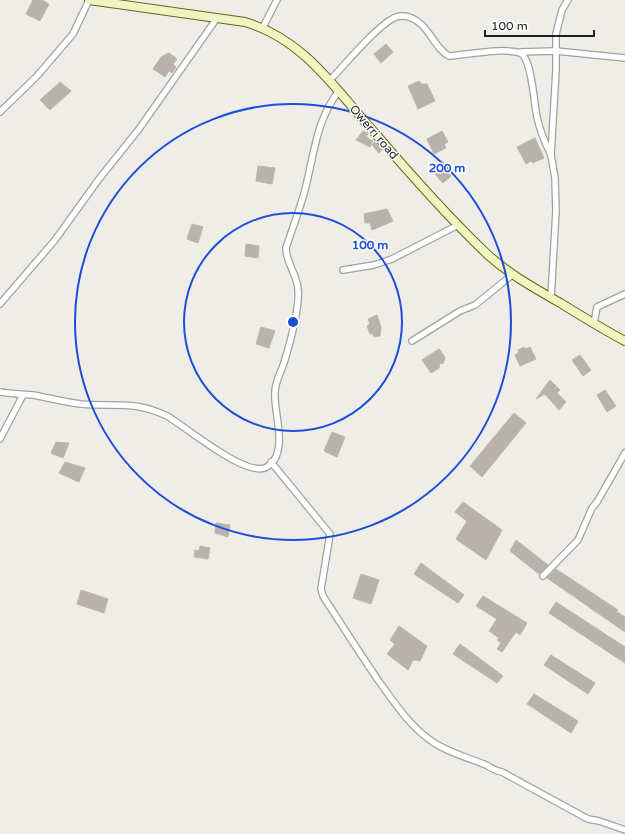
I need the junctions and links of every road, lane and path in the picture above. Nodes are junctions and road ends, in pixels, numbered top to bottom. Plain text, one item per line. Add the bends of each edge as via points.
1 (89, 0) edge
2 (276, 0) edge
3 (568, 0) edge
4 (217, 18) junction
5 (263, 28) junction
6 (556, 51) junction
7 (519, 52) junction
8 (625, 58) edge
9 (329, 81) junction
10 (338, 92) junction
11 (0, 112) edge
12 (551, 155) junction
13 (458, 225) junction
14 (343, 270) dead end
15 (512, 274) junction
16 (625, 294) edge
17 (552, 298) junction
18 (0, 304) edge
19 (594, 323) junction
20 (412, 341) dead end
21 (625, 341) edge
22 (0, 392) edge
23 (23, 395) junction
24 (0, 439) edge
25 (625, 453) edge
26 (272, 462) junction
27 (543, 576) dead end
28 (625, 830) edge

1 - 4 main road, Owerri road
1 - 11 street via 73,34 37,76
2 - 5 street
3 - 6 street via 562,10 556,34
4 - 5 main road, Owerri road via 245,22
4 - 18 street via 139,130 99,179 55,240
5 - 9 main road, Owerri road via 299,49
6 - 7 street
6 - 8 street
6 - 12 street
7 - 9 street via 449,56 419,22 406,16 396,17 364,44
7 - 12 street via 523,54 529,67 536,116
9 - 10 main road, Owerri road
10 - 13 main road, Owerri road
10 - 26 street via 324,114 316,135 305,191 286,248 286,255 298,288 298,300 275,390 280,430
12 - 17 street via 556,212
13 - 14 street via 392,259
13 - 15 main road, Owerri road
15 - 17 main road, Owerri road
15 - 20 street via 475,305 460,310
16 - 19 street via 597,307
17 - 19 main road, Owerri road
19 - 21 main road, Owerri road
22 - 23 street
23 - 24 street
23 - 26 street via 79,404 136,405 168,417 237,461 263,469
25 - 27 street via 592,508 578,540
26 - 28 street via 330,534 321,589 323,596 402,714 416,729 431,741 469,760 502,772 588,819

